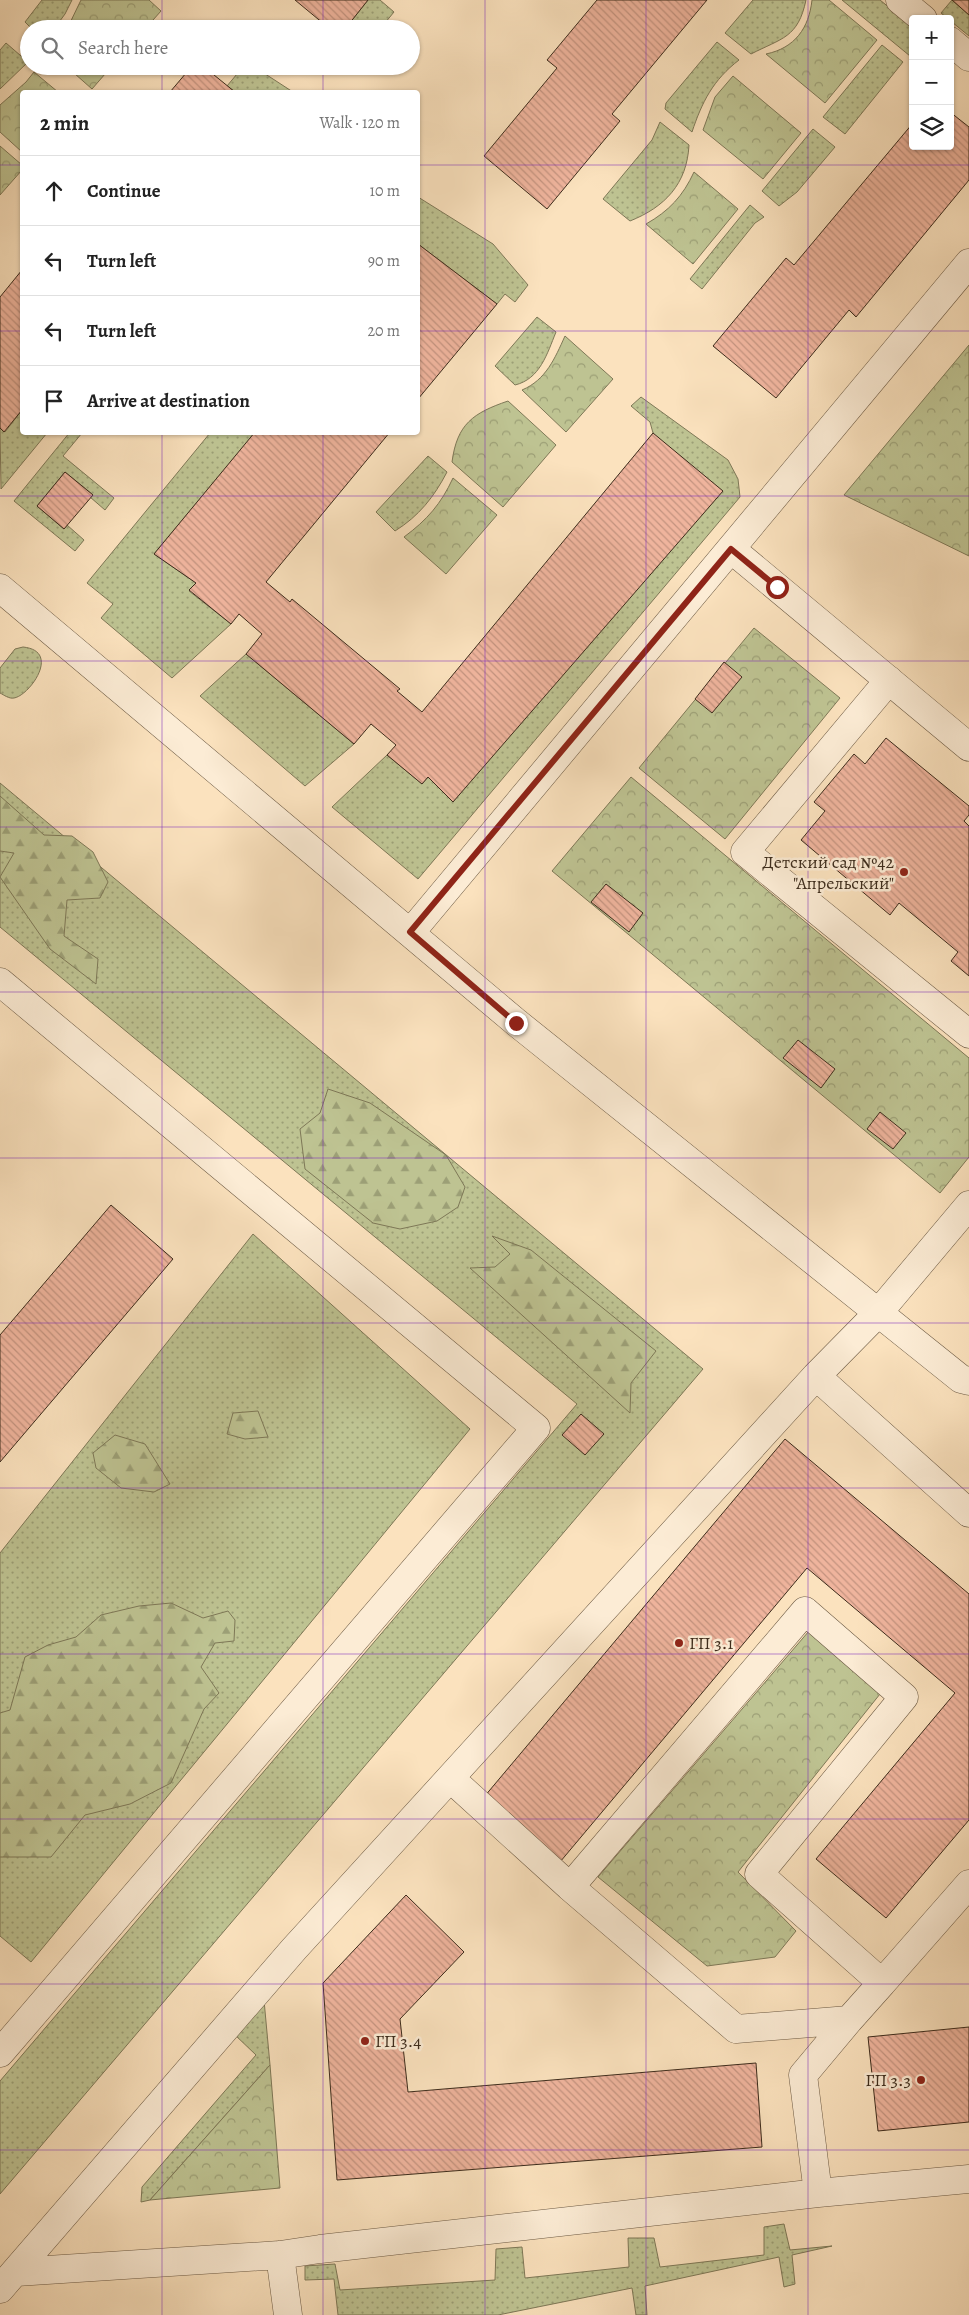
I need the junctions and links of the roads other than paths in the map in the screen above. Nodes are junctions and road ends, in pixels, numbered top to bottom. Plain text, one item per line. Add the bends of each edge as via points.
1 (900, 0) edge
2 (918, 15) edge
3 (954, 45) edge
4 (969, 57) edge
5 (969, 263) edge
6 (731, 549) junction
7 (0, 588) edge
8 (889, 680) junction
9 (969, 747) edge
10 (410, 932) junction
11 (0, 982) edge
12 (969, 1034) edge
13 (969, 1205) edge
14 (879, 1312) junction
15 (816, 1376) junction
16 (969, 1381) edge
17 (969, 1512) edge
18 (450, 1778) junction
19 (969, 1884) edge
20 (570, 1887) junction
21 (882, 1983) junction
22 (849, 2020) junction
23 (0, 2053) edge
24 (969, 2179) edge
25 (818, 2192) junction
26 (280, 2255) junction
27 (8, 2280) edge
28 (284, 2314) edge

1 - 2 street
3 - 4 street
5 - 6 street
6 - 8 street
6 - 10 street
7 - 10 street
8 - 9 street
8 - 12 street via 745,852
10 - 14 street via 516,1023
11 - 23 street via 536,1428
13 - 14 street
14 - 15 street
14 - 16 street via 961,1379
15 - 17 street
15 - 18 street
18 - 20 street
18 - 27 street via 294,1948
19 - 21 street
20 - 21 street via 805,1611 904,1697 758,1874
20 - 22 street via 736,2029
21 - 22 street
22 - 25 street via 803,2075
24 - 25 street
25 - 26 street
26 - 27 street
26 - 28 street

